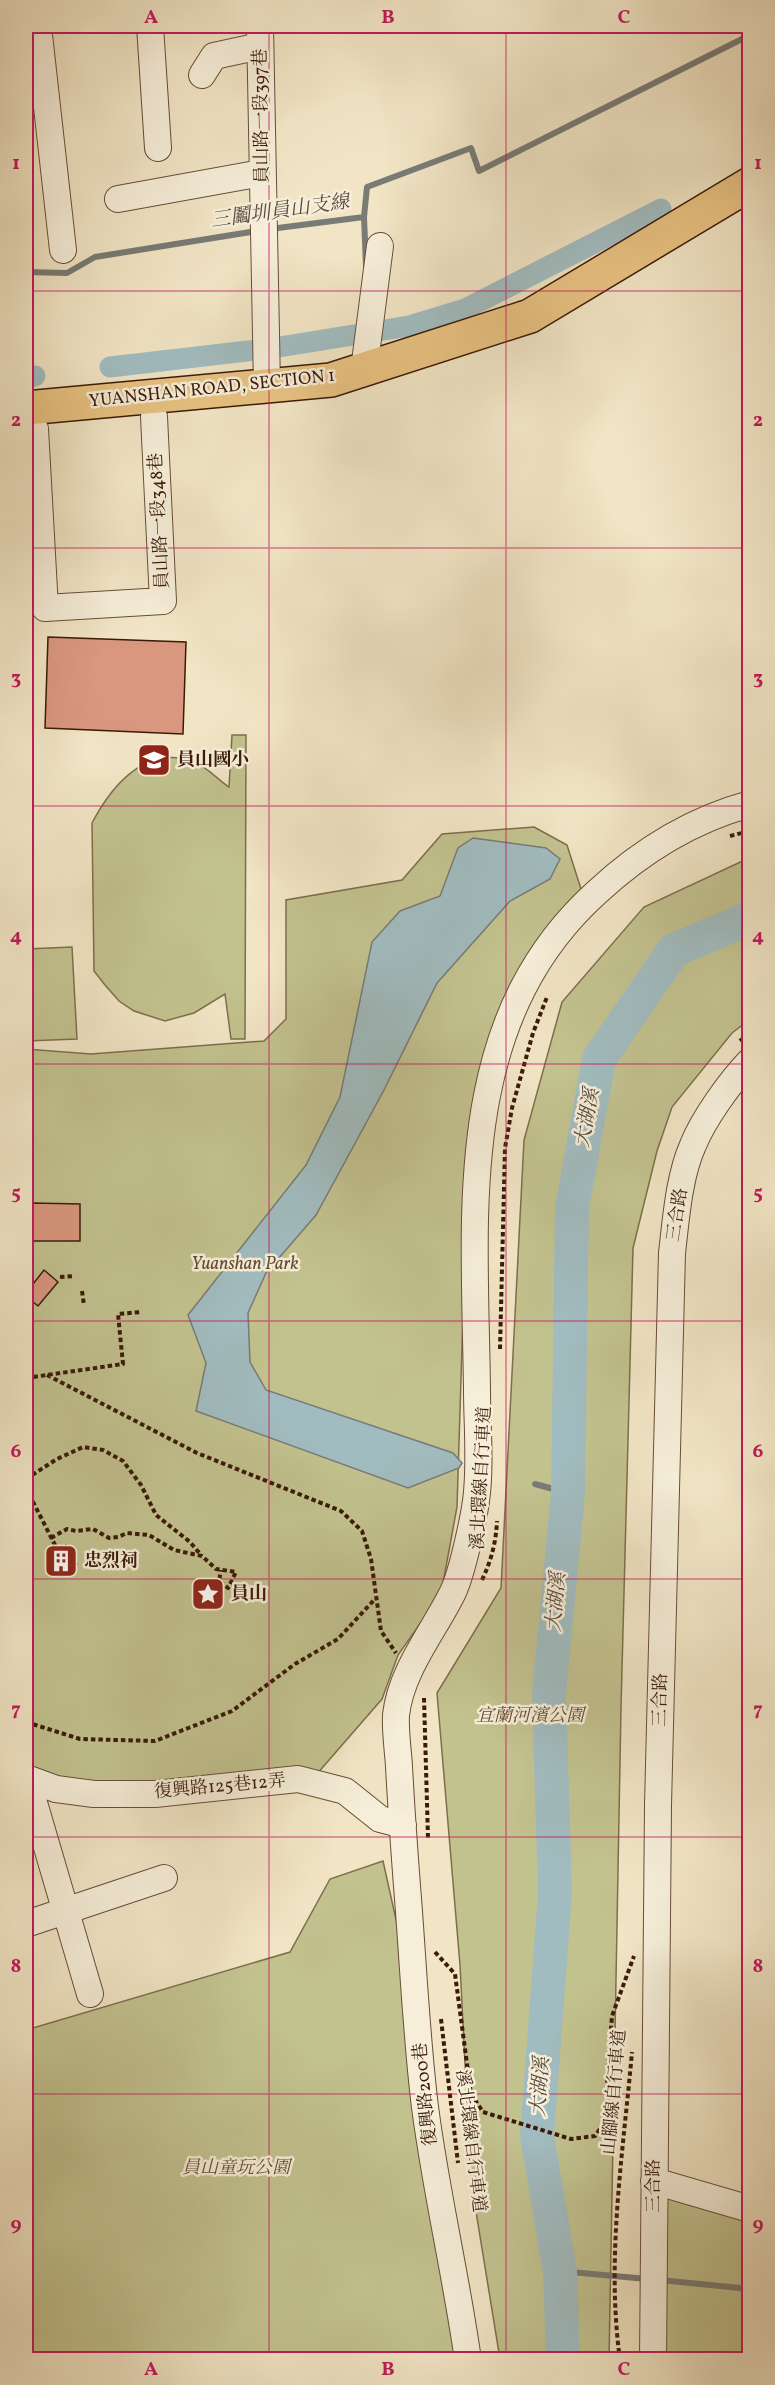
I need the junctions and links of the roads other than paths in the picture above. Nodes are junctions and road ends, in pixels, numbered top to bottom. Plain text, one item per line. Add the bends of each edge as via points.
1 (38, 26) edge
2 (150, 26) edge
3 (260, 36) edge
4 (202, 75) dead end
5 (158, 148) dead end
6 (262, 173) junction
7 (750, 184) edge
8 (118, 199) dead end
9 (750, 209) edge
10 (380, 246) dead end
11 (63, 250) dead end
12 (364, 370) junction
13 (267, 386) junction
14 (154, 417) junction
15 (28, 423) edge
16 (750, 804) edge
17 (750, 1061) edge
18 (26, 1779) edge
19 (403, 1826) junction
20 (164, 1878) dead end
21 (66, 1911) junction
22 (26, 1924) edge
23 (90, 1994) dead end
24 (654, 2181) junction
25 (750, 2209) edge
26 (468, 2360) edge
27 (653, 2360) edge

1 - 11 street
2 - 5 street
3 - 4 street via 214,56
3 - 6 street, 員山路一段397巷
6 - 8 street
6 - 13 street, 員山路一段397巷
7 - 12 main road, YUANSHAN ROAD, SECTION 1 via 530,315
9 - 14 main road, YUANSHAN ROAD, SECTION 1 via 533,337 424,374 330,400
10 - 12 street
12 - 13 main road, YUANSHAN ROAD, SECTION 1 via 332,380
13 - 15 main road, YUANSHAN ROAD, SECTION 1
14 - 15 main road, YUANSHAN ROAD, SECTION 1
14 - 15 street, 員山路一段348巷 via 164,601 45,608
16 - 19 street, 復興路200巷 via 667,837 582,905 521,989 497,1050 483,1106 475,1189 476,1500 456,1587 412,1665 396,1715
17 - 24 street, 三合路 via 732,1079 693,1145 680,1194 672,1253 658,1805
18 - 19 street, 復興路125巷12弄 via 56,1789 94,1794 155,1794 298,1779 345,1791 380,1819
18 - 21 street
19 - 26 street, 復興路200巷 via 425,2103
20 - 21 street
21 - 22 street
21 - 23 street
24 - 25 street
24 - 27 street, 三合路

